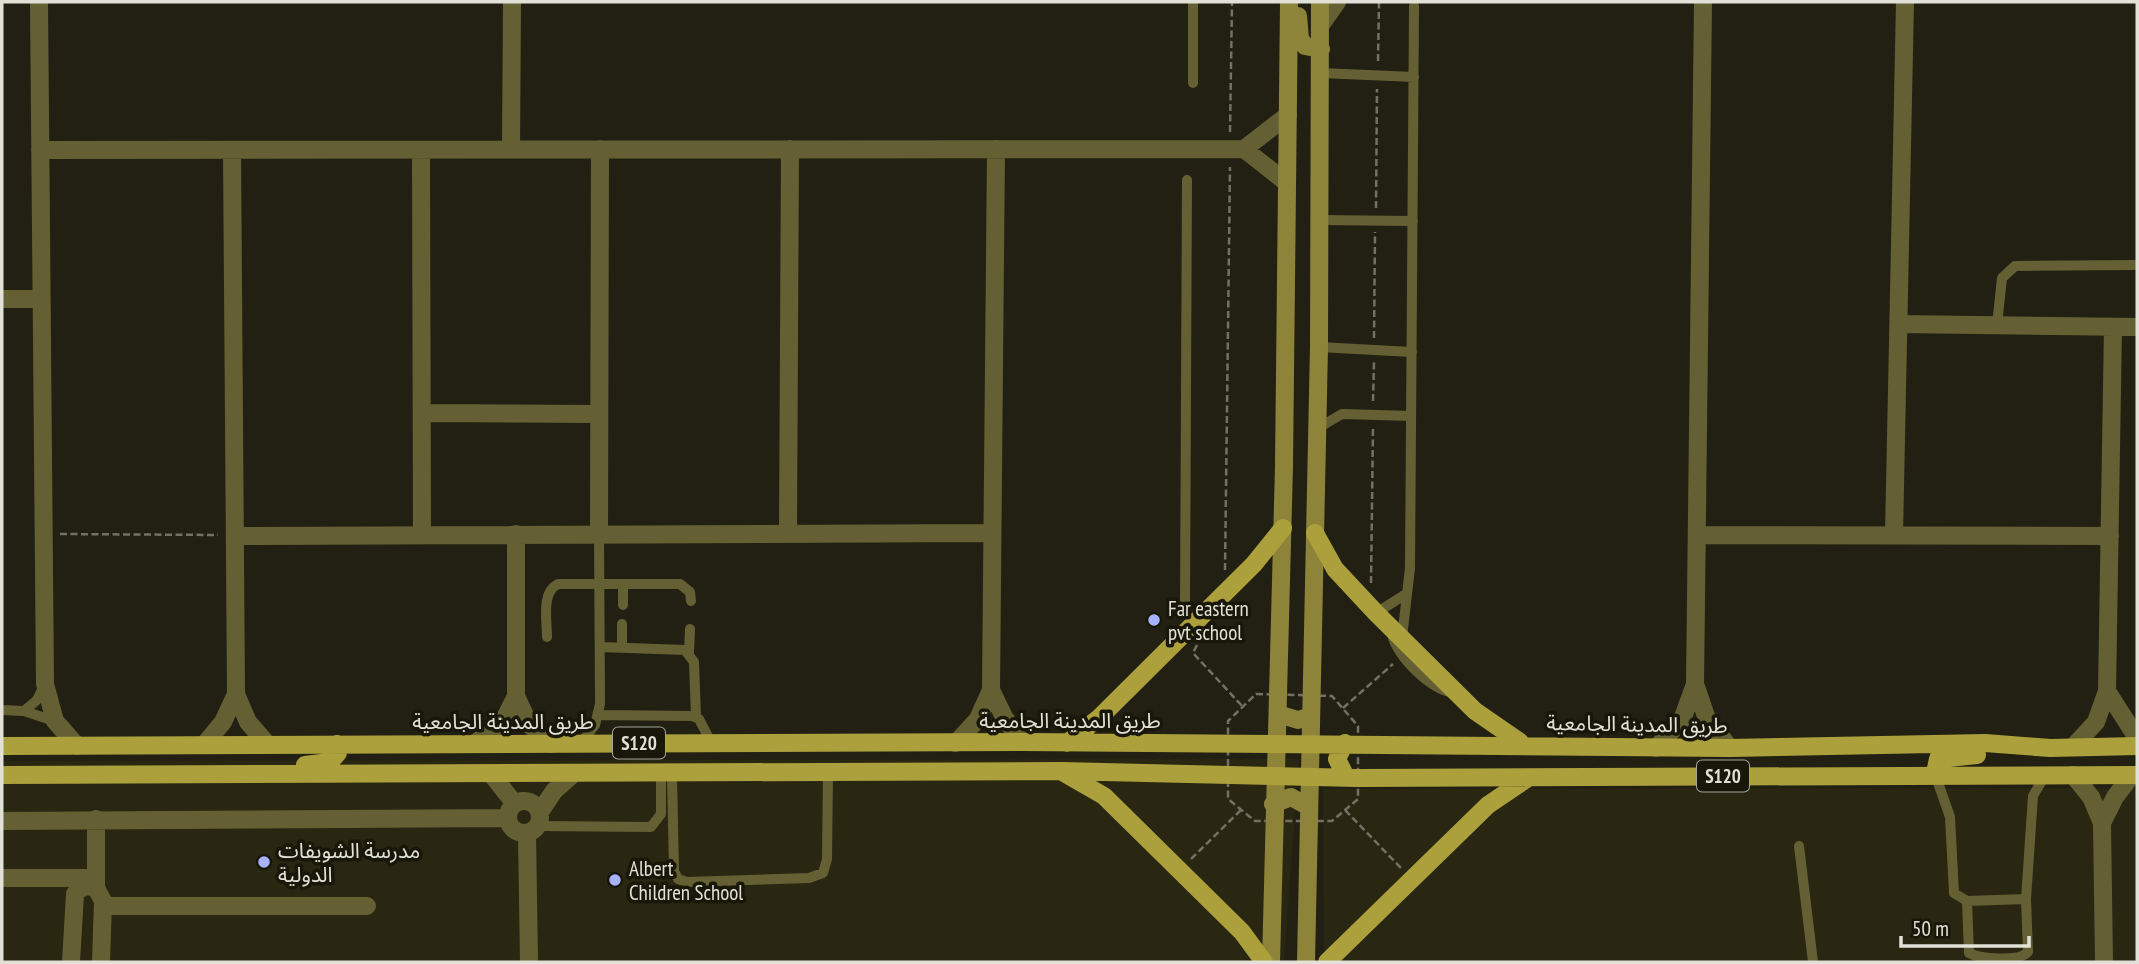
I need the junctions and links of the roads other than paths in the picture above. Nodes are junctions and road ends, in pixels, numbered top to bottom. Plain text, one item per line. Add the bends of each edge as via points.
1 (39, 2) edge
2 (512, 2) edge
3 (1193, 2) edge
4 (1289, 2) edge
5 (1296, 2) edge
6 (1320, 2) edge
7 (1337, 2) edge
8 (1703, 2) edge
9 (1905, 2) edge
10 (1414, 6) dead end
11 (1320, 26) junction
12 (1321, 49) junction
13 (1321, 73) junction
14 (1414, 76) junction
15 (1193, 83) dead end
16 (1287, 115) junction
17 (1237, 148) junction
18 (421, 149) junction
19 (511, 149) junction
20 (600, 149) junction
21 (790, 149) junction
22 (996, 149) junction
23 (40, 150) junction
24 (232, 150) junction
25 (1187, 180) dead end
26 (1287, 183) junction
27 (1318, 220) junction
28 (1413, 221) junction
29 (2137, 265) edge
30 (2, 299) edge
31 (41, 299) junction
32 (1899, 324) junction
33 (1997, 325) junction
34 (2113, 327) junction
35 (2137, 327) edge
36 (1319, 347) junction
37 (1412, 352) junction
38 (422, 413) junction
39 (599, 414) junction
40 (1411, 416) junction
41 (1316, 429) junction
42 (1283, 528) junction
43 (992, 533) junction
44 (1315, 533) junction
45 (516, 534) junction
46 (599, 534) junction
47 (788, 534) junction
48 (422, 535) junction
49 (1698, 535) junction
50 (1894, 535) junction
51 (234, 536) junction
52 (2110, 536) junction
53 (600, 584) junction
54 (623, 584) junction
55 (1407, 593) junction
56 (691, 601) dead end
57 (623, 605) dead end
58 (1185, 607) dead end
59 (1373, 610) junction
60 (622, 625) dead end
61 (690, 629) dead end
62 (547, 637) dead end
63 (1399, 641) junction
64 (600, 647) junction
65 (622, 647) junction
66 (690, 653) junction
67 (45, 684) junction
68 (1695, 684) junction
69 (991, 690) junction
70 (2107, 691) junction
71 (236, 694) junction
72 (516, 696) junction
73 (2, 710) edge
74 (24, 711) junction
75 (1278, 713) junction
76 (599, 715) junction
77 (1311, 716) junction
78 (695, 717) junction
79 (55, 721) junction
80 (2137, 738) edge
81 (1022, 742) junction
82 (1276, 742) junction
83 (1311, 742) junction
84 (475, 743) junction
85 (580, 743) junction
86 (956, 743) junction
87 (1067, 743) junction
88 (1247, 743) junction
89 (1345, 743) junction
90 (337, 744) junction
91 (551, 744) junction
92 (712, 744) junction
93 (204, 745) junction
94 (268, 745) junction
95 (1526, 745) junction
96 (2, 746) edge
97 (76, 746) junction
98 (2137, 746) edge
99 (2073, 747) junction
100 (1656, 748) junction
101 (1730, 748) junction
102 (2050, 748) junction
103 (1061, 771) junction
104 (828, 773) junction
105 (1242, 774) junction
106 (1935, 774) junction
107 (2, 775) edge
108 (271, 775) junction
109 (492, 775) junction
110 (572, 775) junction
111 (667, 775) junction
112 (1275, 775) junction
113 (2045, 775) junction
114 (2073, 775) junction
115 (2134, 775) edge
116 (1310, 776) junction
117 (1346, 777) junction
118 (1528, 778) junction
119 (1273, 804) junction
120 (1309, 807) junction
121 (511, 811) junction
122 (96, 819) junction
123 (2, 821) edge
124 (2102, 823) junction
125 (535, 824) junction
126 (1799, 846) dead end
127 (2, 878) edge
128 (96, 883) junction
129 (2026, 899) junction
130 (1966, 901) junction
131 (103, 906) junction
132 (367, 906) dead end
133 (71, 962) edge
134 (101, 962) edge
135 (529, 962) edge
136 (1264, 962) edge
137 (1271, 962) edge
138 (1306, 962) edge
139 (1327, 962) edge
140 (1813, 962) edge
141 (2104, 962) edge

1 - 23 street
2 - 19 street
3 - 15 lane
4 - 16 main road
5 - 12 main road via 1300,39 1305,46
6 - 11 main road
7 - 11 street
8 - 49 street
9 - 32 street
10 - 14 lane
11 - 12 main road
12 - 13 main road
13 - 14 lane
13 - 27 main road
14 - 28 lane
16 - 17 street
16 - 26 main road
17 - 22 street
17 - 26 street
18 - 19 street
18 - 24 street
18 - 38 street
19 - 20 street
20 - 21 street
20 - 39 street
21 - 22 street
21 - 47 street
22 - 43 street
23 - 24 street
23 - 31 street
24 - 51 street
25 - 58 lane
26 - 42 main road
27 - 28 lane
27 - 36 main road
28 - 37 lane
29 - 33 lane via 2015,266 2002,278
30 - 31 street
31 - 67 street
32 - 33 street
32 - 50 street
33 - 34 street
34 - 35 street
34 - 52 street
36 - 37 lane
36 - 41 main road
37 - 40 lane
38 - 39 street
38 - 48 street
39 - 46 street
40 - 41 lane via 1342,414
40 - 55 lane
41 - 44 main road
42 - 75 main road
42 - 87 main road via 1259,559 1185,633
43 - 47 street
43 - 69 street
44 - 59 main road via 1335,569
44 - 77 main road
45 - 46 street
45 - 48 street
45 - 72 street
46 - 47 street
46 - 53 lane
48 - 51 street
49 - 50 street
49 - 68 street
50 - 52 street
51 - 71 street
52 - 70 street
53 - 54 lane
53 - 62 lane via 552,587 547,597
53 - 64 lane
54 - 56 lane via 680,584 690,592
54 - 57 lane
55 - 59 lane
55 - 63 lane
59 - 63 main road
60 - 65 lane
61 - 66 lane
63 - 95 main road via 1490,724
64 - 65 lane
64 - 76 lane
65 - 66 lane via 680,648
66 - 78 lane
67 - 74 lane via 37,700
67 - 79 street
68 - 100 street via 1682,720
68 - 101 street via 1707,719
69 - 81 street
69 - 86 street via 978,719
70 - 80 street
70 - 99 street via 2096,722
71 - 93 street via 223,722
71 - 94 street via 248,722
72 - 84 street via 502,724
72 - 91 street via 528,724
73 - 74 lane
74 - 79 lane
75 - 77 main road via 1298,720
75 - 82 main road
76 - 78 lane
76 - 85 lane
77 - 83 main road
78 - 92 lane
79 - 97 street
81 - 86 main road, طريق المدينة الجامعية / S120
81 - 87 main road, طريق المدينة الجامعية / S120
82 - 83 main road, طريق المدينة الجامعية / S120
82 - 88 main road, طريق المدينة الجامعية / S120
82 - 112 main road
83 - 89 main road, طريق المدينة الجامعية / S120
83 - 116 main road
84 - 90 main road, طريق المدينة الجامعية / S120
84 - 91 main road, طريق المدينة الجامعية / S120
85 - 91 main road, طريق المدينة الجامعية / S120
85 - 92 main road, طريق المدينة الجامعية / S120
86 - 92 main road, طريق المدينة الجامعية / S120
87 - 88 main road, طريق المدينة الجامعية / S120
88 - 105 main road via 1250,757
89 - 95 main road, طريق المدينة الجامعية / S120
89 - 117 main road via 1337,759
90 - 94 main road, طريق المدينة الجامعية / S120
90 - 108 main road via 338,753 330,762 290,767
93 - 94 main road, طريق المدينة الجامعية / S120
93 - 97 main road, طريق المدينة الجامعية / S120
95 - 100 main road, طريق المدينة الجامعية / S120
96 - 97 main road, طريق المدينة الجامعية / S120
98 - 99 main road, طريق المدينة الجامعية / S120
99 - 102 main road, طريق المدينة الجامعية / S120
100 - 101 main road, طريق المدينة الجامعية / S120
101 - 102 main road, طريق المدينة الجامعية / S120 via 1985,743
102 - 106 main road via 1943,757 1935,763
103 - 104 main road, S120
103 - 105 main road, S120
103 - 136 main road via 1097,790 1242,932
104 - 111 main road, S120
104 - 111 lane via 827,859 822,873 809,878 687,882 678,879 674,871
105 - 112 main road, S120
106 - 113 main road, S120
106 - 118 main road, S120
106 - 130 lane via 1951,825 1954,893
107 - 108 main road, S120
108 - 109 main road, S120
109 - 110 main road, S120
109 - 121 street
110 - 111 main road, S120
110 - 125 street via 554,791
111 - 125 lane via 661,814 651,827
112 - 116 main road, S120
112 - 119 main road
113 - 114 main road, S120
113 - 129 lane via 2033,796
114 - 115 main road, S120
114 - 124 street via 2091,797
115 - 124 street via 2115,797
116 - 117 main road, S120
116 - 120 main road
117 - 118 main road, S120
118 - 139 main road via 1494,799
119 - 120 main road via 1291,797
119 - 137 main road
120 - 138 main road
121 - 122 street
121 - 125 street via 514,831
121 - 125 street via 529,802
122 - 123 street
122 - 128 street
124 - 141 street
125 - 135 street
126 - 140 lane
127 - 128 street
128 - 131 street
128 - 133 street via 75,894
129 - 130 lane
129 - 130 lane via 2028,952 2020,957 1969,953
131 - 132 street
131 - 134 street

